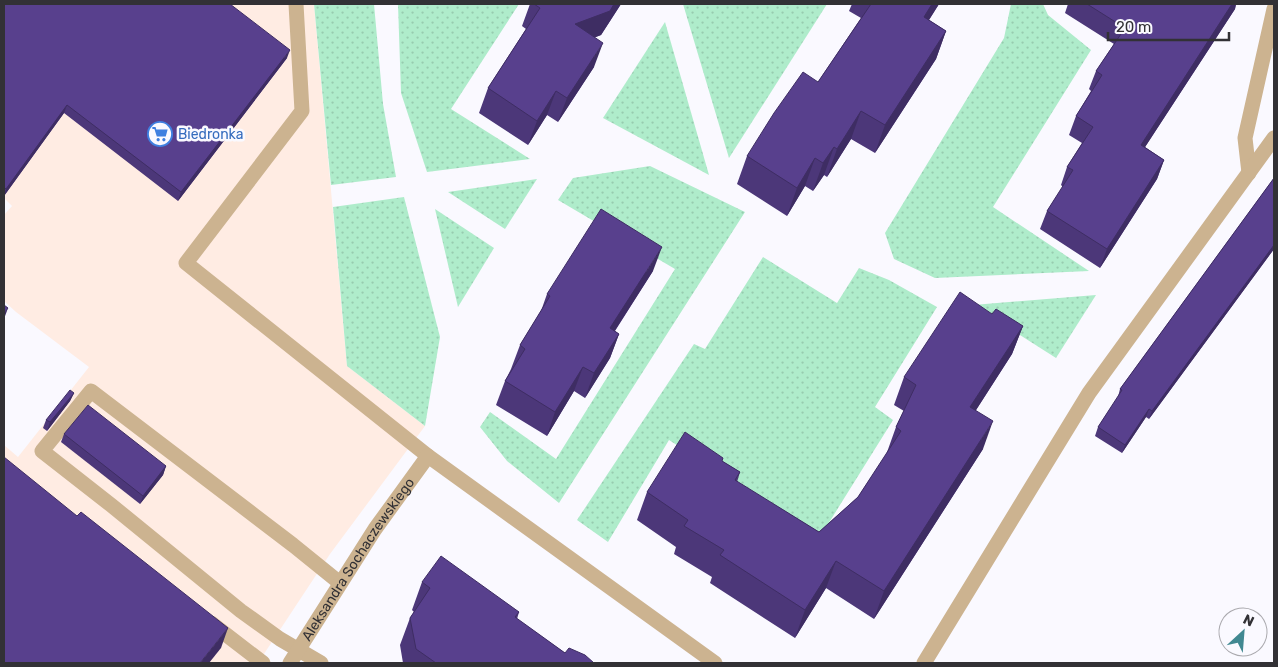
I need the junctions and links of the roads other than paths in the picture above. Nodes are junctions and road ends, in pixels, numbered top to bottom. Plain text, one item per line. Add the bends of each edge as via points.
1 (296, 4) edge
2 (1274, 9) edge
3 (1274, 138) edge
4 (1249, 173) junction
5 (428, 456) junction
6 (340, 583) junction
7 (201, 615) edge
8 (298, 650) junction
9 (263, 663) edge
10 (290, 663) edge
11 (321, 663) edge
12 (715, 663) edge
13 (924, 663) edge

1 - 5 street via 302,111 186,263
2 - 4 street via 1245,138
3 - 4 street
4 - 13 street via 1088,393
5 - 6 street, Aleksandra Sochaczewskiego
5 - 12 street
6 - 8 street, Aleksandra Sochaczewskiego
6 - 8 street via 91,391 42,451 241,611
7 - 9 street
8 - 10 street, Aleksandra Sochaczewskiego
8 - 11 street

